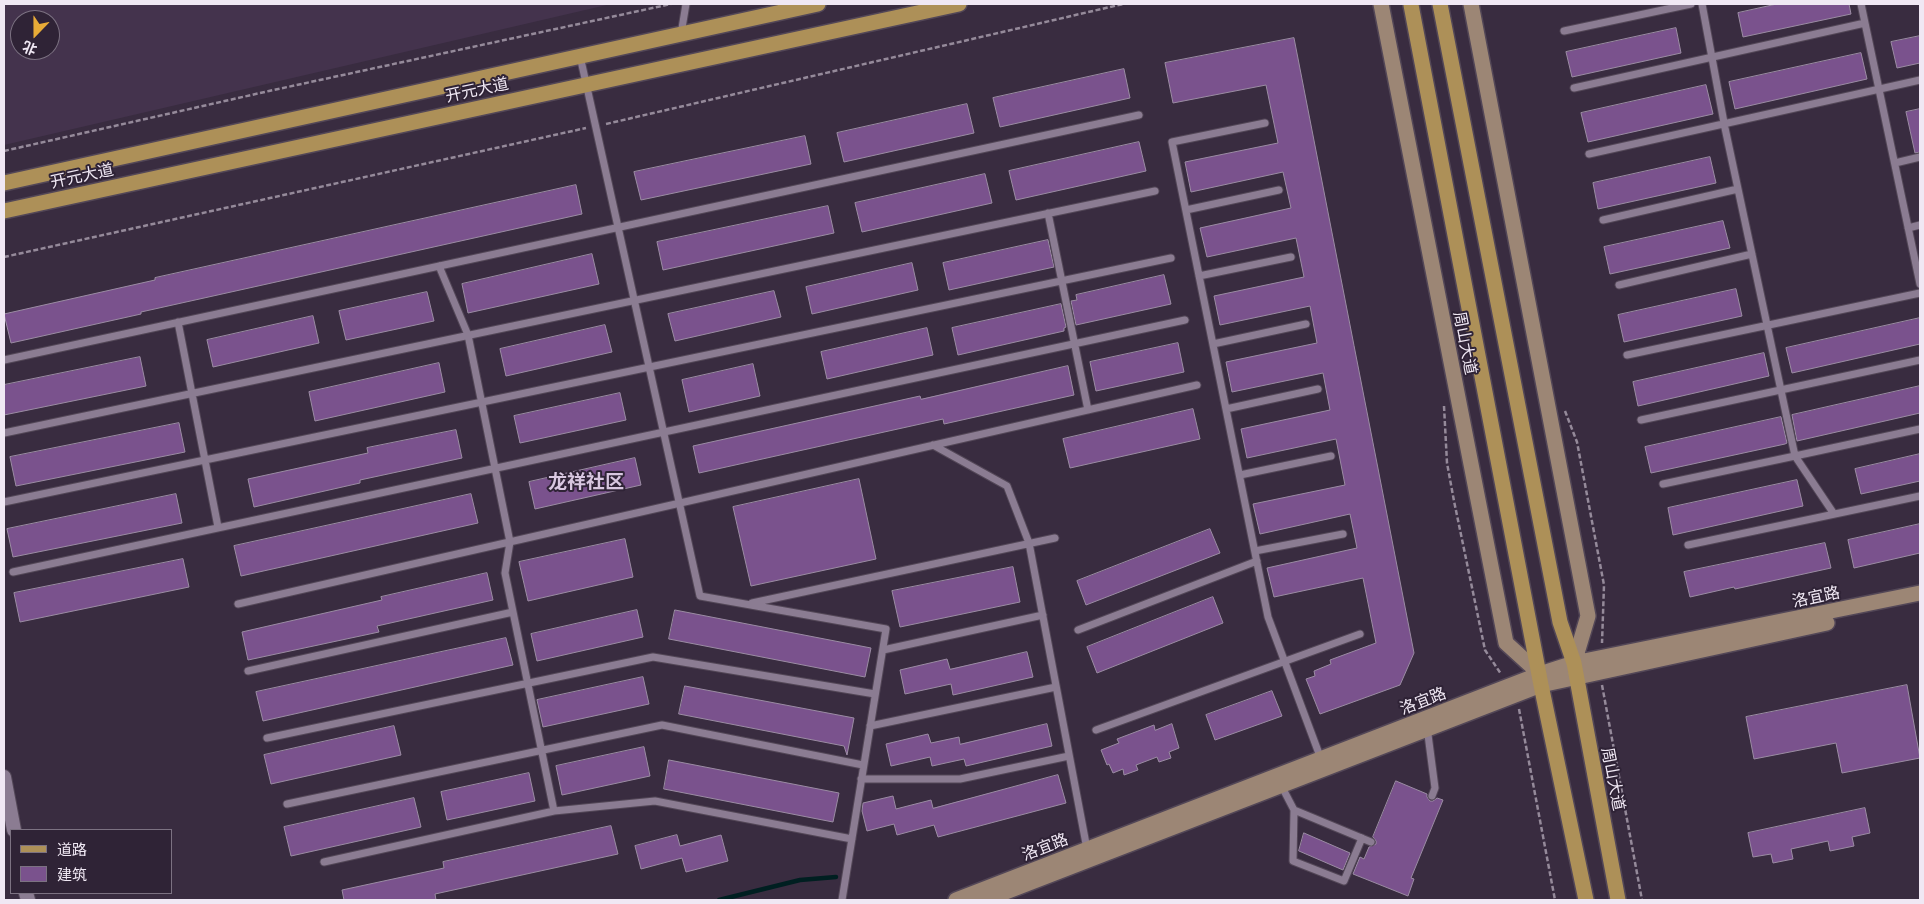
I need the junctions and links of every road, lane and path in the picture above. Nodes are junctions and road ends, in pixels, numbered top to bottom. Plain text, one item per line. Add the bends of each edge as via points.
1 (671, 4) edge
2 (686, 4) edge
3 (818, 4) edge
4 (959, 4) edge
5 (1123, 4) edge
6 (1440, 4) edge
7 (1471, 4) edge
8 (1691, 4) edge
9 (1702, 4) edge
10 (1861, 4) edge
11 (1382, 5) edge
12 (1411, 5) dead end
13 (1865, 22) junction
14 (1564, 31) dead end
15 (681, 34) junction
16 (580, 56) junction
17 (1712, 57) junction
18 (1920, 80) edge
19 (586, 84) junction
20 (1574, 88) dead end
21 (1879, 89) junction
22 (1139, 115) dead end
23 (1265, 123) dead end
24 (1724, 124) junction
25 (596, 126) junction
26 (4, 151) edge
27 (1589, 154) dead end
28 (1920, 157) edge
29 (1895, 163) junction
30 (4, 183) edge
31 (1738, 189) junction
32 (1279, 190) dead end
33 (1155, 191) dead end
34 (1186, 210) junction
35 (4, 211) edge
36 (1048, 213) junction
37 (1603, 220) dead end
38 (1920, 225) edge
39 (618, 228) junction
40 (1908, 228) junction
41 (1752, 254) junction
42 (4, 257) edge
43 (1291, 257) dead end
44 (1171, 258) dead end
45 (439, 266) junction
46 (1199, 276) junction
47 (1062, 281) junction
48 (1920, 284) edge
49 (1619, 285) dead end
50 (1920, 293) edge
51 (634, 300) junction
52 (1185, 320) dead end
53 (178, 322) junction
54 (1306, 324) dead end
55 (1767, 326) junction
56 (468, 335) junction
57 (1075, 343) junction
58 (1213, 344) junction
59 (1627, 355) dead end
60 (4, 360) edge
61 (1920, 360) edge
62 (649, 368) junction
63 (1197, 385) dead end
64 (1318, 389) dead end
65 (1781, 390) junction
66 (192, 393) junction
67 (481, 402) junction
68 (1226, 409) junction
69 (1088, 410) junction
70 (1641, 420) dead end
71 (1920, 429) edge
72 (663, 432) junction
73 (4, 433) edge
74 (933, 445) junction
75 (1331, 456) dead end
76 (1795, 456) junction
77 (205, 460) junction
78 (494, 468) junction
79 (1240, 475) junction
80 (1663, 484) dead end
81 (1920, 496) edge
82 (4, 502) edge
83 (679, 503) junction
84 (1834, 514) junction
85 (218, 527) junction
86 (1343, 534) dead end
87 (1055, 538) dead end
88 (510, 542) junction
89 (1029, 543) junction
90 (1688, 545) dead end
91 (1255, 551) junction
92 (1257, 561) junction
93 (13, 572) dead end
94 (1920, 592) edge
95 (1920, 603) edge
96 (238, 604) dead end
97 (746, 604) junction
98 (512, 612) junction
99 (1043, 615) junction
100 (1078, 630) dead end
101 (1360, 634) dead end
102 (883, 650) junction
103 (1285, 662) junction
104 (1575, 670) junction
105 (248, 671) dead end
106 (1541, 679) junction
107 (527, 683) junction
108 (1056, 687) junction
109 (875, 694) junction
110 (1427, 724) junction
111 (870, 726) junction
112 (1096, 730) dead end
113 (266, 738) dead end
114 (541, 750) junction
115 (1069, 756) junction
116 (1323, 764) junction
117 (863, 765) junction
118 (4, 777) edge
119 (861, 779) junction
120 (1279, 781) junction
121 (1432, 796) dead end
122 (287, 804) dead end
123 (1294, 810) junction
124 (554, 812) junction
125 (14, 829) edge
126 (1362, 838) junction
127 (852, 840) junction
128 (1371, 842) dead end
129 (1087, 849) junction
130 (324, 862) dead end
131 (842, 900) edge
132 (956, 900) edge
133 (985, 900) edge
134 (1586, 900) edge
135 (1618, 900) edge

1 - 26 path via 269,90
2 - 15 lane
3 - 15 main road, 开元大道
4 - 19 main road, 开元大道
5 - 25 path
6 - 104 main road, 周山大道 via 1560,622
7 - 104 street, 周山大道 via 1588,616
8 - 14 lane
9 - 17 lane
10 - 13 lane
11 - 106 street, 周山大道 via 1506,643
12 - 106 main road, 周山大道
13 - 17 lane
13 - 21 lane
15 - 16 main road, 开元大道
16 - 19 lane
16 - 30 main road, 开元大道
17 - 20 lane
17 - 24 lane
18 - 21 lane
19 - 25 lane
19 - 35 main road, 开元大道
21 - 24 lane
21 - 29 lane
22 - 39 lane
23 - 34 lane via 1172,142
24 - 27 lane
24 - 31 lane
25 - 39 lane
25 - 42 path
28 - 29 lane
29 - 40 lane
31 - 37 lane
31 - 41 lane
32 - 34 lane
33 - 36 lane
34 - 46 lane
36 - 47 lane
36 - 51 lane
38 - 40 lane
39 - 45 lane
39 - 51 lane
40 - 48 lane
41 - 49 lane
41 - 55 lane
43 - 46 lane
44 - 47 lane
45 - 53 lane
45 - 56 lane
46 - 58 lane
47 - 57 lane
47 - 62 lane
50 - 55 lane
51 - 56 lane
51 - 62 lane
52 - 57 lane
53 - 60 lane
53 - 66 lane
54 - 58 lane
55 - 59 lane
55 - 65 lane
56 - 66 lane
56 - 67 lane
57 - 69 lane
57 - 72 lane
58 - 68 lane
61 - 65 lane
62 - 67 lane
62 - 72 lane
63 - 69 lane
64 - 68 lane
65 - 70 lane
65 - 76 lane
66 - 73 lane
66 - 77 lane
67 - 77 lane
67 - 78 lane
68 - 79 lane
69 - 74 lane
71 - 76 lane
72 - 78 lane
72 - 83 lane
74 - 83 lane
74 - 89 lane via 1007,486
75 - 79 lane
76 - 80 lane
76 - 84 lane
77 - 82 lane
77 - 85 lane
78 - 85 lane
78 - 88 lane
79 - 91 lane
81 - 84 lane
83 - 88 lane
83 - 97 lane via 700,596
84 - 90 lane
85 - 93 lane
86 - 91 lane
87 - 89 lane
88 - 96 lane
88 - 98 lane via 505,573
89 - 97 lane
89 - 99 lane
91 - 92 lane
92 - 100 lane
92 - 103 lane via 1268,617
94 - 104 street, 洛宜路
95 - 104 street, 洛宜路
97 - 102 lane via 886,628
98 - 105 lane
98 - 107 lane
99 - 102 lane
99 - 108 lane
101 - 103 lane
102 - 109 lane
103 - 112 lane
103 - 116 lane
104 - 106 street, 洛宜路
104 - 135 main road, 周山大道
106 - 110 street, 洛宜路
106 - 134 main road, 周山大道
107 - 109 lane via 652,657
107 - 113 lane
107 - 114 lane
108 - 111 lane
108 - 115 lane
109 - 111 lane
110 - 116 street, 洛宜路
110 - 121 lane via 1435,788
111 - 117 lane
114 - 117 lane via 662,725
114 - 122 lane
114 - 124 lane
115 - 119 lane via 960,779
115 - 129 lane
116 - 120 street, 洛宜路
117 - 119 lane
118 - 125 street
119 - 127 lane
120 - 123 lane
120 - 129 street, 洛宜路
120 - 133 street, 洛宜路
123 - 126 lane
123 - 126 lane via 1293,861 1344,881
124 - 127 lane via 655,801
124 - 130 lane
126 - 128 lane
127 - 131 lane
129 - 132 street, 洛宜路

